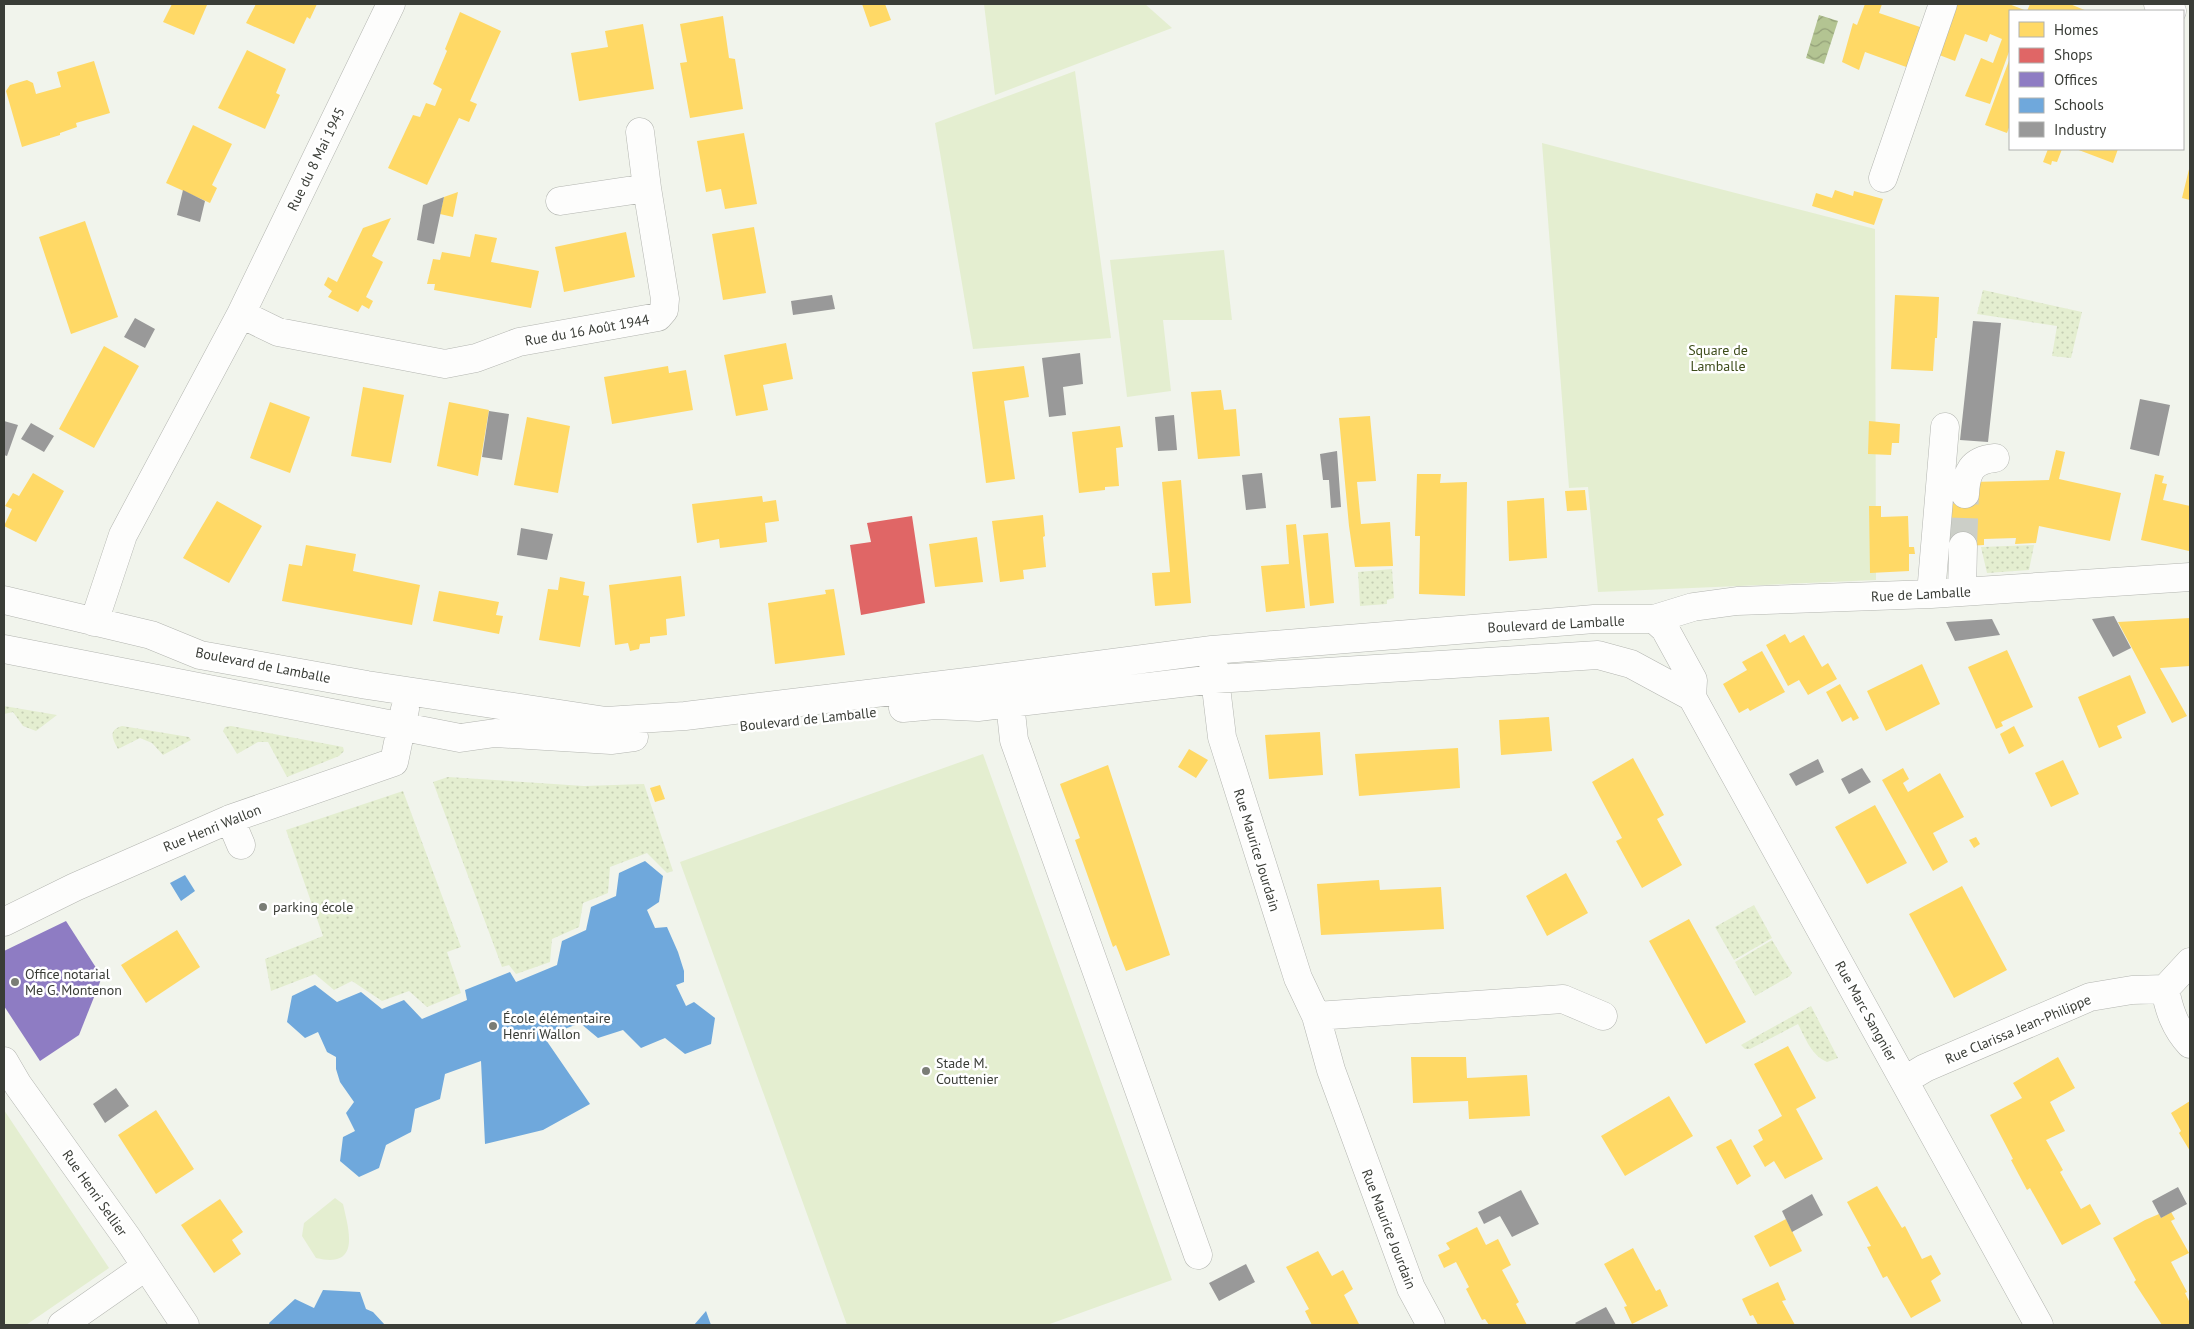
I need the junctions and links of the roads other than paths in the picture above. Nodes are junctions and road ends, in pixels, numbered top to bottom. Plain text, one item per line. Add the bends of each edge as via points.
1 (391, 4) edge
2 (1943, 4) edge
3 (2158, 4) edge
4 (2170, 10) edge
5 (640, 132) dead end
6 (1883, 178) dead end
7 (647, 188) junction
8 (560, 201) dead end
9 (241, 314) junction
10 (1945, 427) dead end
11 (1994, 458) dead end
12 (1965, 494) tunnel mouth
13 (1963, 546) tunnel mouth
14 (2190, 577) edge
15 (1962, 592) junction
16 (1931, 594) junction
17 (4, 600) edge
18 (1654, 619) junction
19 (94, 622) junction
20 (4, 649) edge
21 (1212, 650) junction
22 (1214, 680) junction
23 (408, 691) junction
24 (1692, 697) junction
25 (1010, 703) junction
26 (401, 727) junction
27 (230, 819) junction
28 (241, 846) dead end
29 (4, 922) edge
30 (2190, 962) edge
31 (2165, 989) junction
32 (1316, 1016) junction
33 (1603, 1016) dead end
34 (2190, 1044) edge
35 (4, 1061) edge
36 (1904, 1080) junction
37 (1198, 1255) dead end
38 (145, 1267) junction
39 (62, 1325) edge
40 (185, 1325) edge
41 (1431, 1325) edge
42 (2039, 1325) edge

1 - 9 street, Rue du 8 Mai 1945
2 - 6 street
3 - 4 street
5 - 7 street, Rue du 16 Août 1944
7 - 8 street
7 - 9 street, Rue du 16 Août 1944 via 665,299 664,310 658,317 519,342 476,358 445,364 278,332
9 - 19 street, Rue du 8 Mai 1945 via 123,535
10 - 16 street
11 - 12 street via 1984,459 1972,467 1966,479
13 - 15 street
14 - 15 street, Rue de Lamballe
15 - 16 street, Rue de Lamballe
16 - 18 street, Rue de Lamballe via 1737,602 1693,608
17 - 19 street, Boulevard de Lamballe
18 - 21 street, Boulevard de Lamballe via 1594,619
18 - 24 street via 1665,629 1693,680
19 - 23 street, Boulevard de Lamballe via 151,635 200,656
20 - 26 street, Boulevard de Lamballe
21 - 22 street
21 - 23 street, Boulevard de Lamballe via 714,712 606,721
22 - 24 street, Boulevard de Lamballe via 1598,655 1631,664
22 - 25 street, Boulevard de Lamballe
22 - 32 street, Rue Maurice Jourdain via 1222,737 1298,978
23 - 26 street
24 - 36 street, Rue Marc Sangnier
25 - 26 street, Boulevard de Lamballe via 936,705 611,740 495,733 460,738
25 - 37 street via 1014,740
26 - 27 street, Rue Henri Wallon via 394,762
27 - 28 street
27 - 29 street, Rue Henri Wallon
30 - 31 street
31 - 34 street via 2170,1014
31 - 36 street, Rue Clarissa Jean-Philippe via 2132,990 2090,997
32 - 33 street via 1564,999
32 - 41 street, Rue Maurice Jourdain via 1331,1070 1411,1288
35 - 38 street, Rue Henri Sellier
36 - 42 street, Rue Marc Sangnier
38 - 39 street
38 - 40 street, Rue Henri Sellier

